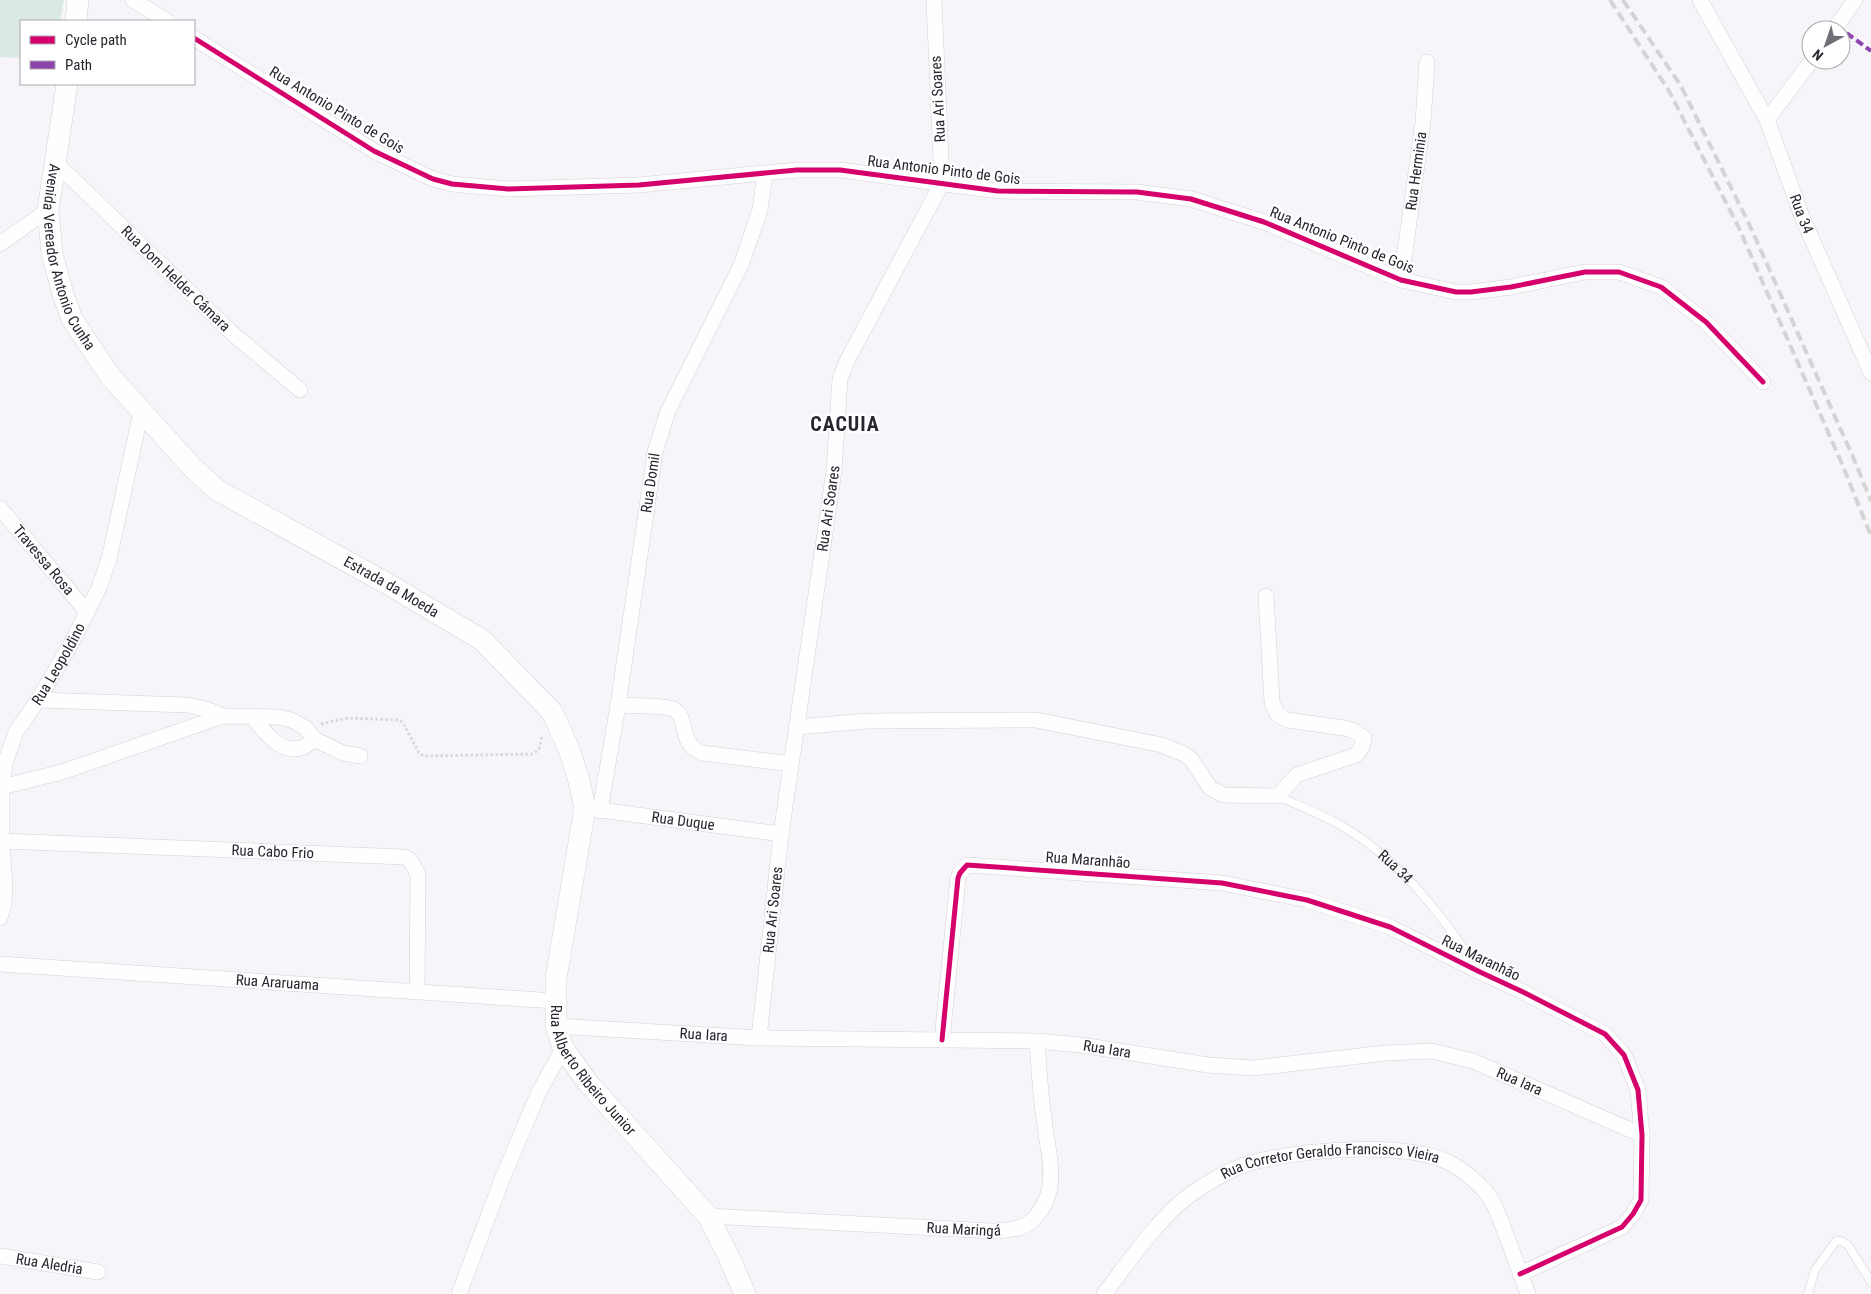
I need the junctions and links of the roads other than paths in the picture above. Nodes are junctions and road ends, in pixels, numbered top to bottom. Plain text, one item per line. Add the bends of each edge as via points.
1 (78, 0) edge
2 (133, 0) edge
3 (934, 0) edge
4 (1700, 0) edge
5 (1855, 0) edge
6 (76, 20) edge
7 (165, 20) edge
8 (1841, 20) edge
9 (195, 39) edge
10 (1427, 62) dead end
11 (1805, 70) edge
12 (67, 85) edge
13 (1768, 120) junction
14 (55, 162) junction
15 (765, 174) junction
16 (942, 183) junction
17 (48, 210) junction
18 (0, 244) edge
19 (1401, 280) junction
20 (1871, 373) edge
21 (1763, 382) dead end
22 (300, 390) dead end
23 (141, 412) junction
24 (0, 508) edge
25 (1266, 596) dead end
26 (87, 612) junction
27 (38, 700) junction
28 (618, 705) junction
29 (223, 716) junction
30 (252, 716) junction
31 (796, 727) junction
32 (310, 734) junction
33 (360, 756) dead end
34 (791, 764) junction
35 (2, 787) junction
36 (1278, 796) junction
37 (593, 809) junction
38 (782, 834) junction
39 (2, 841) junction
40 (0, 918) edge
41 (0, 964) edge
42 (1480, 972) junction
43 (417, 992) junction
44 (555, 1001) junction
45 (556, 1026) junction
46 (759, 1038) junction
47 (942, 1040) junction
48 (1037, 1041) junction
49 (563, 1048) junction
50 (1642, 1135) junction
51 (708, 1216) junction
52 (0, 1256) edge
53 (98, 1272) dead end
54 (1520, 1274) junction
55 (1871, 1282) edge
56 (459, 1294) edge
57 (745, 1294) edge
58 (1104, 1294) edge
59 (1528, 1294) edge
60 (1808, 1294) edge

1 - 6 main road
2 - 7 street
3 - 16 street, Rua Ari Soares
4 - 13 street, Rua 34
5 - 8 street
9 - 15 street, Rua Antonio Pinto de Gois via 374,151 433,179 452,184 508,189 638,184
10 - 19 street, Rua Herminia via 1423,122
11 - 13 street
12 - 14 main road, Avenida Vereador Antonio Cunha
13 - 20 street, Rua 34 via 1803,219
14 - 17 main road, Avenida Vereador Antonio Cunha
14 - 22 street, Rua Dom Helder Câmara via 232,333
15 - 16 street, Rua Antonio Pinto de Gois via 840,170
15 - 28 street, Rua Domil via 760,210 741,265 668,410 655,452
16 - 19 street, Rua Antonio Pinto de Gois via 998,191 1137,192 1191,199 1264,222
16 - 31 street, Rua Ari Soares via 840,379 834,471
17 - 18 street
17 - 23 main road, Avenida Vereador Antonio Cunha via 52,254 72,319 110,376
19 - 21 street, Rua Antonio Pinto de Gois via 1456,292 1471,292 1585,272 1619,272 1661,287 1706,322
23 - 26 street, Rua Leopoldino via 109,559
23 - 37 main road, Estrada da Moeda via 217,490 482,640 552,712
24 - 26 street, Travessa Rosa
25 - 36 street via 1272,702 1277,714 1288,720 1344,728 1364,738 1356,755 1297,775
26 - 27 street, Rua Leopoldino
27 - 29 street via 188,705
27 - 35 street, Rua Leopoldino via 16,732
28 - 34 street via 672,708 680,716 688,743 702,753
28 - 37 street, Rua Domil
29 - 30 street
29 - 35 street via 62,772
30 - 32 street via 291,720
30 - 32 street via 280,745 304,747
31 - 34 street, Rua Ari Soares
31 - 36 street via 868,721 1036,720 1162,745 1191,759 1210,788 1224,795
32 - 33 street via 343,753
34 - 38 street, Rua Ari Soares
35 - 39 street, Rua Leopoldino
36 - 42 lane, Rua 34 via 1341,825 1377,851 1409,879
37 - 38 street, Rua Duque
37 - 44 main road, Rua Alberto Ribeiro Junior via 556,978
38 - 46 street, Rua Ari Soares
39 - 40 street, Rua Leopoldino via 5,887
39 - 43 street, Rua Cabo Frio via 404,857 410,860 418,874
41 - 43 street, Rua Araruama
42 - 47 street, Rua Maranhão via 1390,927 1307,900 1222,883 967,865 958,878
42 - 50 street, Rua Maranhão via 1605,1034 1624,1054 1638,1090
43 - 44 street, Rua Araruama
44 - 45 main road, Rua Alberto Ribeiro Junior
45 - 46 street, Rua Iara
45 - 49 main road, Rua Alberto Ribeiro Junior
46 - 47 street, Rua Iara
47 - 48 street, Rua Iara
48 - 50 street, Rua Iara via 1208,1065 1253,1068 1432,1051 1473,1061
48 - 51 street, Rua Maringá via 1050,1187 1044,1204 1029,1223 1015,1229 992,1231
49 - 51 main road, Rua Alberto Ribeiro Junior via 588,1083
49 - 56 street via 538,1094
50 - 54 street, Rua Maranhão via 1641,1200 1622,1227
51 - 57 main road, Rua Alberto Ribeiro Junior
52 - 53 street, Rua Aledria
54 - 58 street, Rua Corretor Geraldo Francisco Vieira via 1495,1206 1469,1175 1450,1163 1423,1154 1334,1150 1257,1162 1221,1175 1192,1194 1167,1217
54 - 59 street, Rua Corretor Geraldo Francisco Vieira
55 - 60 lane via 1848,1245 1841,1241 1836,1242 1815,1270

